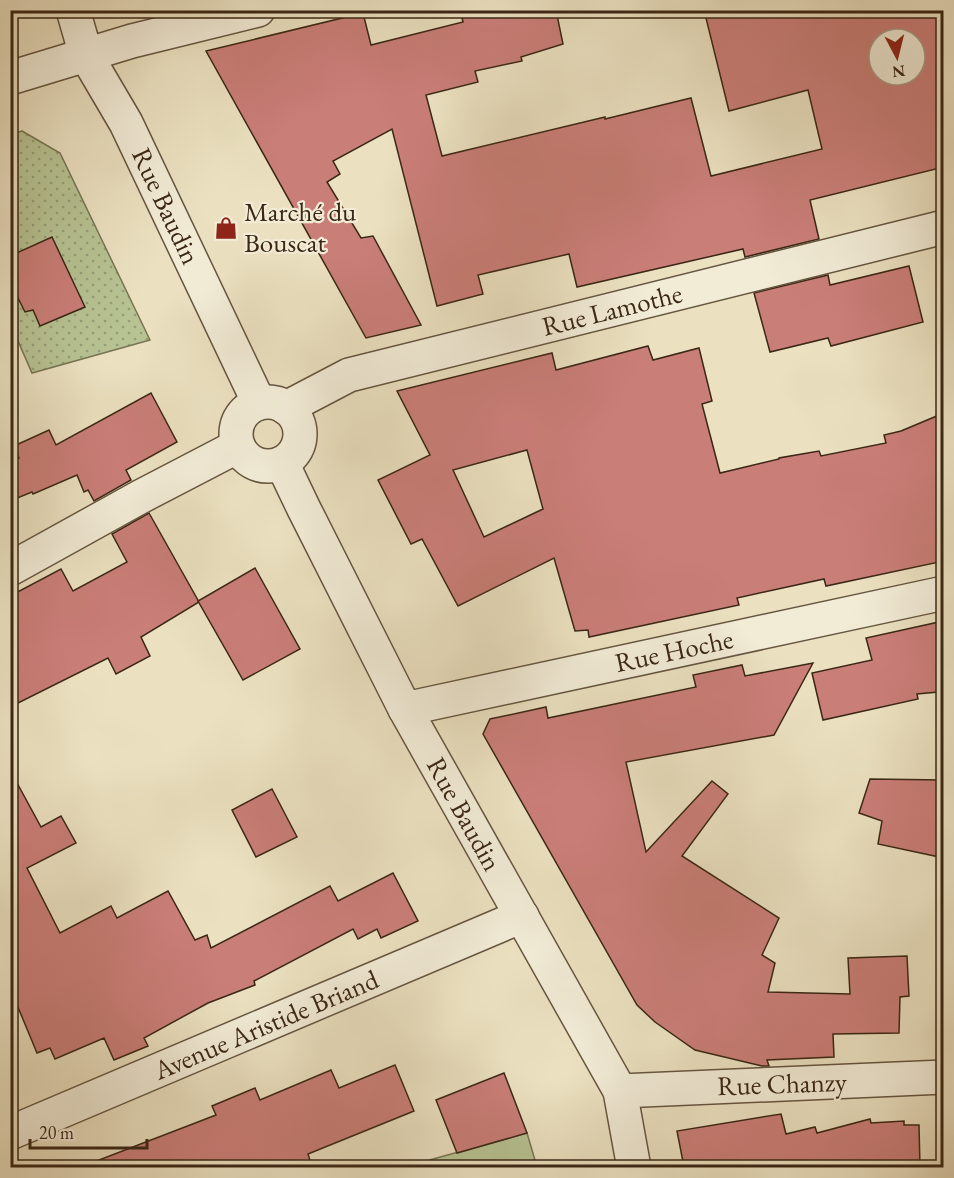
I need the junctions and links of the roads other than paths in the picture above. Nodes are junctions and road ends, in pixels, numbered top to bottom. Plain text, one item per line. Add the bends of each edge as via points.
1 (73, 10) edge
2 (258, 10) edge
3 (86, 55) junction
4 (10, 78) edge
5 (944, 227) edge
6 (272, 406) junction
7 (238, 446) junction
8 (282, 463) junction
9 (10, 569) edge
10 (944, 593) edge
11 (405, 708) junction
12 (522, 916) junction
13 (944, 1077) edge
14 (620, 1091) junction
15 (10, 1133) edge
16 (634, 1167) edge

1 - 3 street, Rue Baudin
2 - 3 street
3 - 4 street
3 - 6 street, Rue Baudin via 130,130
5 - 6 street, Rue Lamothe via 349,375
6 - 7 street via 242,416 237,425
6 - 8 street via 294,415 300,436 297,447
7 - 8 street via 256,464
7 - 9 street
8 - 11 street, Rue Baudin
10 - 11 street, Rue Hoche
11 - 12 street, Rue Baudin
12 - 14 street, Rue Baudin
12 - 15 street, Avenue Aristide Briand
13 - 14 street, Rue Chanzy
14 - 16 street, Rue Baudin

